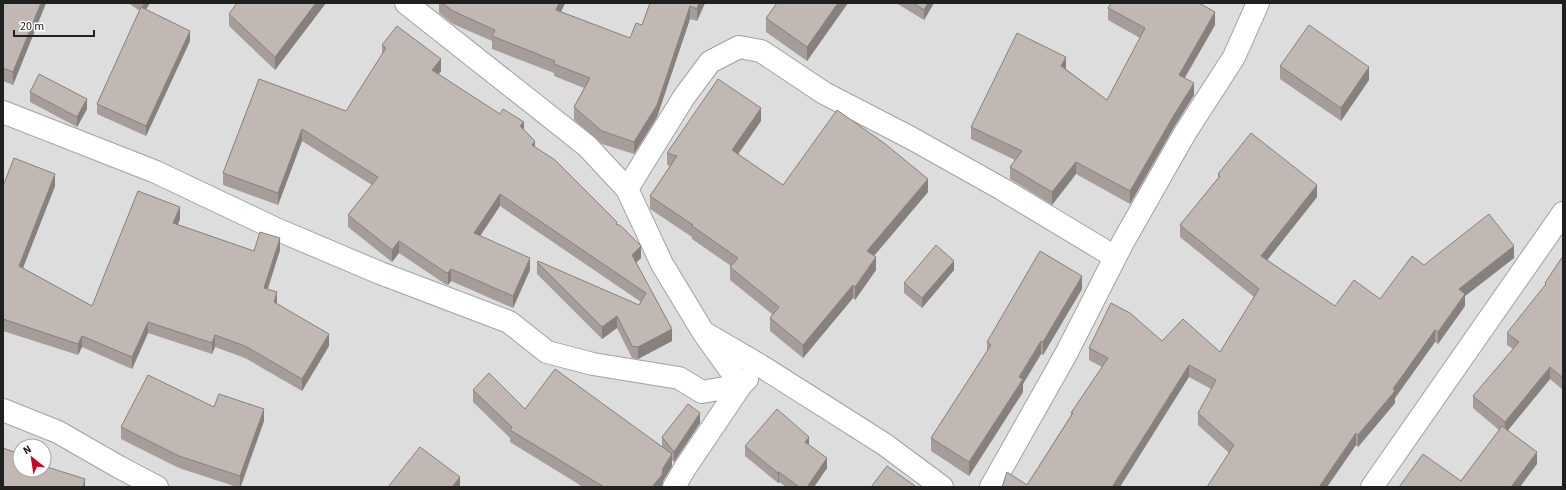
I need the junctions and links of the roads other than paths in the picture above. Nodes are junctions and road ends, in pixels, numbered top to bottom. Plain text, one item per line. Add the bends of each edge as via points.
1 (406, 3) edge
2 (1258, 3) edge
3 (3, 112) edge
4 (627, 188) junction
5 (1563, 214) edge
6 (1115, 257) junction
7 (703, 332) junction
8 (761, 366) junction
9 (741, 385) junction
10 (3, 410) edge
11 (157, 487) edge
12 (674, 487) edge
13 (942, 487) edge
14 (991, 487) edge
15 (1372, 487) edge

1 - 4 street via 587,146
2 - 6 street via 1234,56 1185,133
3 - 9 street via 156,172 276,230 509,322 547,352 593,364 678,378 702,392
4 - 6 street via 710,62 739,47 761,51 824,93 996,185
4 - 7 street via 662,264
5 - 15 street
6 - 14 street via 1066,354
7 - 8 street
7 - 9 street
8 - 9 street
8 - 13 street via 884,444
9 - 12 street
10 - 11 street via 58,432

